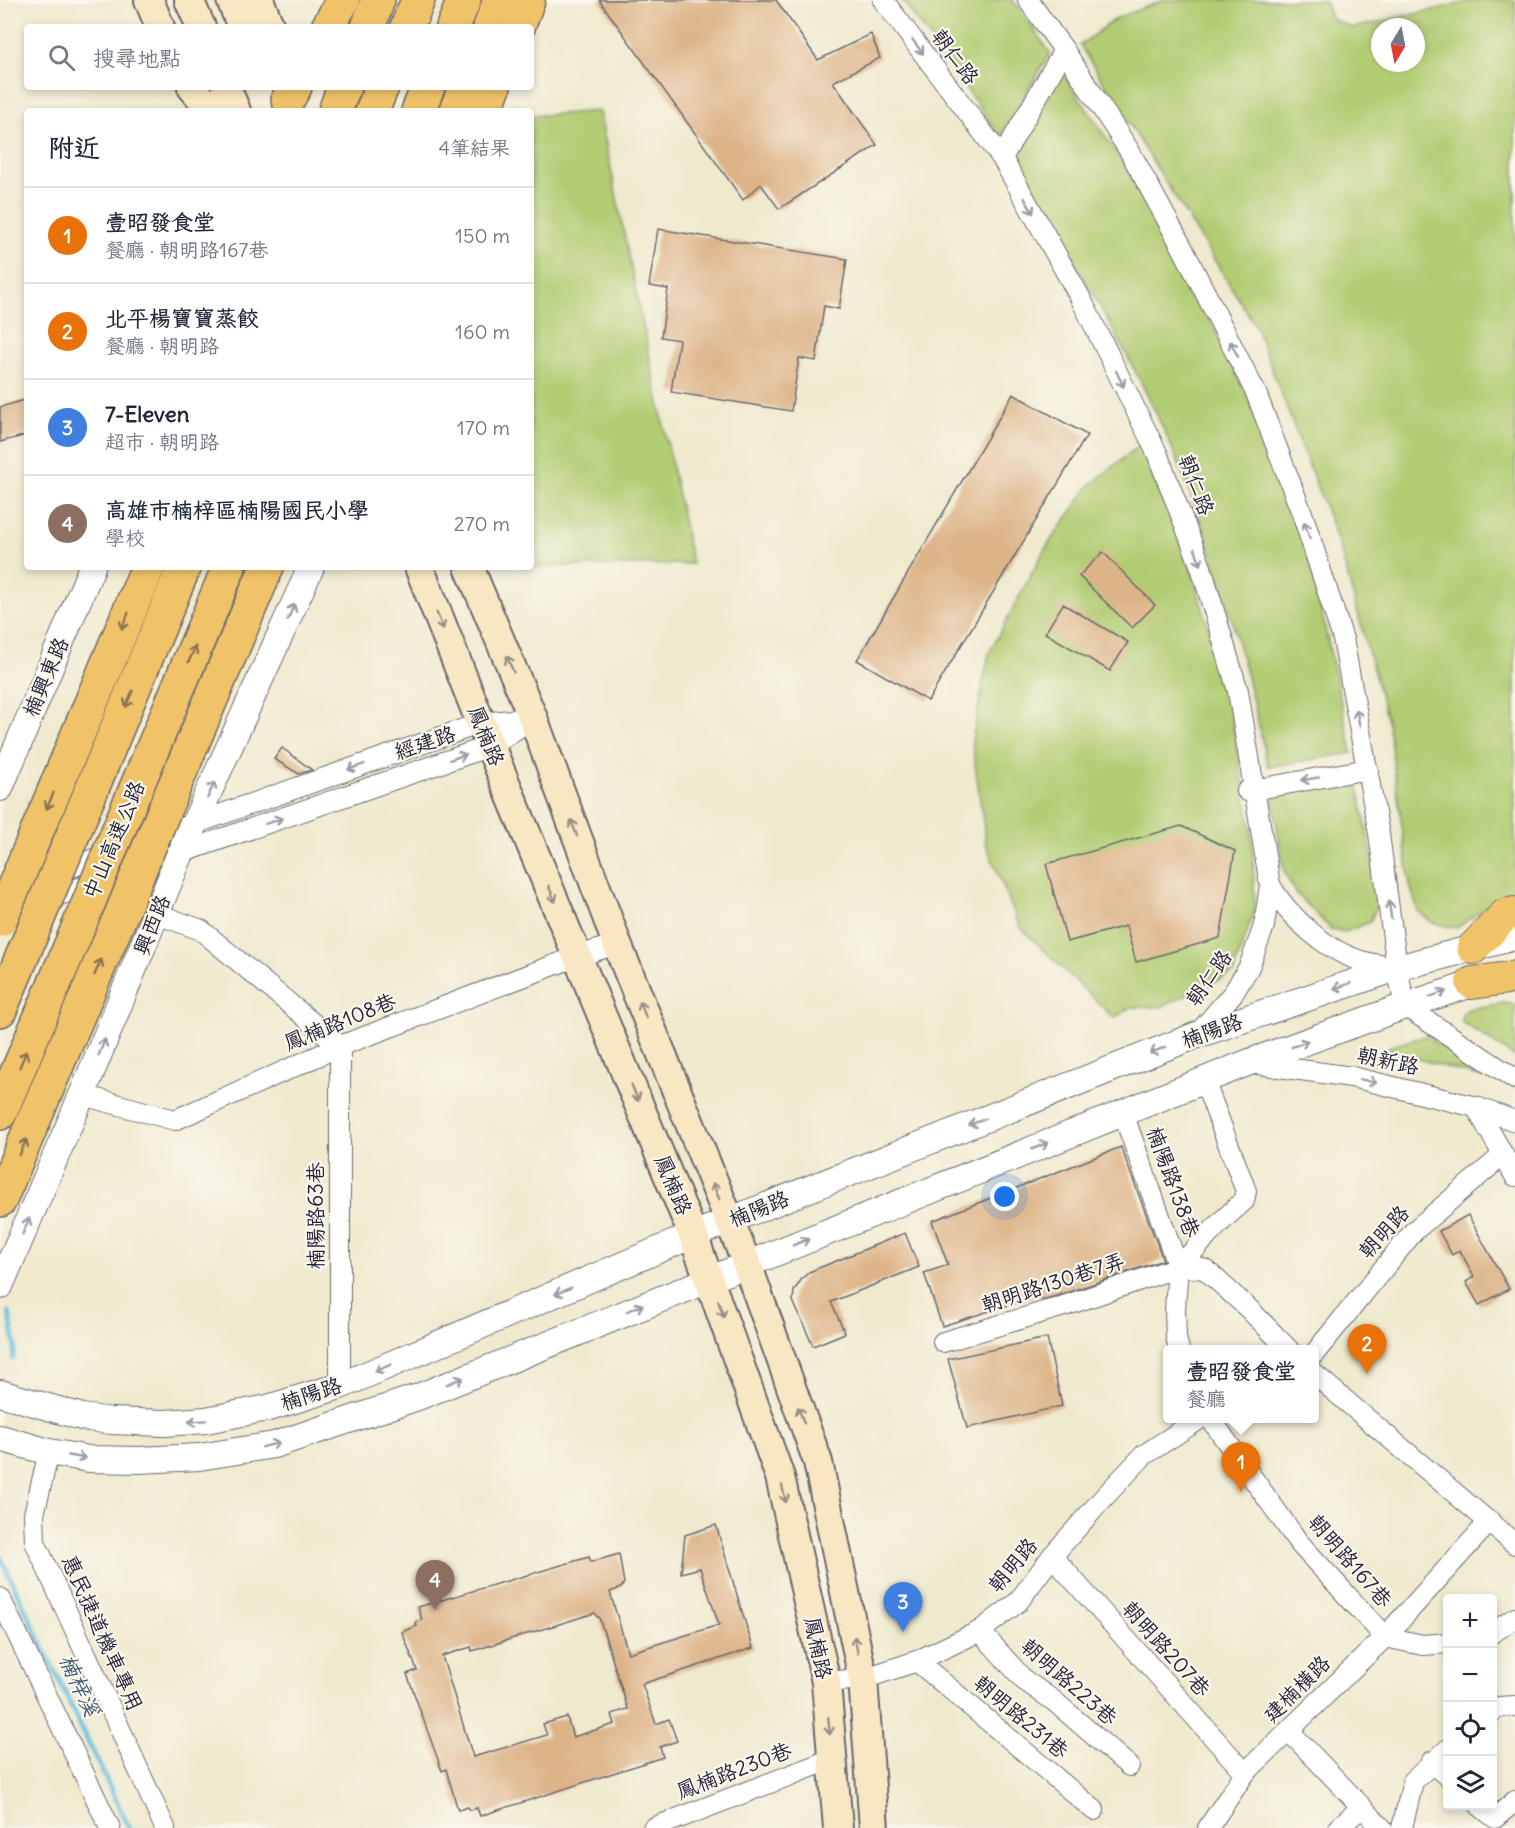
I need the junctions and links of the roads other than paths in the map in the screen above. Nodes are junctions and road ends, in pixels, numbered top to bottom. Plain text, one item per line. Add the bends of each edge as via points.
1 (149, 0) edge
2 (189, 0) edge
3 (231, 0) edge
4 (259, 0) edge
5 (343, 0) edge
6 (378, 0) edge
7 (418, 0) edge
8 (464, 0) edge
9 (500, 0) edge
10 (528, 0) edge
11 (883, 0) edge
12 (1028, 0) edge
13 (159, 24) edge
14 (200, 24) edge
15 (241, 24) edge
16 (269, 24) edge
17 (330, 24) edge
18 (369, 24) edge
19 (408, 24) edge
20 (454, 24) edge
21 (491, 24) edge
22 (519, 24) edge
23 (1064, 50) junction
24 (194, 90) edge
25 (227, 90) edge
26 (381, 90) edge
27 (427, 90) edge
28 (464, 90) edge
29 (493, 90) edge
30 (210, 108) edge
31 (235, 108) edge
32 (373, 108) edge
33 (419, 108) edge
34 (457, 108) edge
35 (486, 108) edge
36 (1002, 158) junction
37 (91, 570) edge
38 (147, 570) edge
39 (183, 570) edge
40 (228, 570) edge
41 (266, 570) edge
42 (310, 570) edge
43 (420, 570) edge
44 (470, 570) edge
45 (532, 718) junction
46 (486, 734) junction
47 (1368, 769) junction
48 (0, 788) edge
49 (1251, 790) junction
50 (196, 823) junction
51 (182, 853) junction
52 (1270, 885) junction
53 (0, 892) edge
54 (1515, 913) edge
55 (157, 914) junction
56 (0, 916) edge
57 (0, 920) edge
58 (1515, 937) edge
59 (617, 944) junction
60 (1473, 948) junction
61 (578, 956) junction
62 (1397, 968) junction
63 (1515, 971) edge
64 (1515, 977) edge
65 (1472, 983) junction
66 (1405, 1006) junction
67 (0, 1010) edge
68 (1197, 1035) junction
69 (340, 1046) junction
70 (1247, 1063) junction
71 (1515, 1079) edge
72 (1204, 1080) junction
73 (82, 1095) junction
74 (1476, 1107) junction
75 (0, 1113) edge
76 (1123, 1113) junction
77 (1515, 1121) edge
78 (1503, 1155) junction
79 (1515, 1176) edge
80 (0, 1200) edge
81 (729, 1221) junction
82 (693, 1235) junction
83 (747, 1264) junction
84 (1178, 1267) junction
85 (710, 1278) junction
86 (1, 1283) edge
87 (943, 1342) dead end
88 (1178, 1345) edge
89 (1284, 1345) edge
90 (1319, 1348) edge
91 (1319, 1378) edge
92 (340, 1386) junction
93 (0, 1393) edge
94 (1196, 1423) edge
95 (1213, 1423) edge
96 (0, 1438) edge
97 (49, 1452) junction
98 (1490, 1521) junction
99 (1515, 1544) edge
100 (1052, 1556) junction
101 (0, 1598) edge
102 (1515, 1618) edge
103 (1497, 1630) edge
104 (980, 1631) junction
105 (1385, 1637) junction
106 (1443, 1643) edge
107 (917, 1661) junction
108 (863, 1679) junction
109 (826, 1682) junction
110 (1515, 1706) edge
111 (1497, 1708) edge
112 (1288, 1731) junction
113 (1443, 1753) edge
114 (832, 1759) junction
115 (1431, 1762) junction
116 (1129, 1766) dead end
117 (1245, 1773) junction
118 (1443, 1773) edge
119 (1515, 1801) edge
120 (1361, 1808) junction
121 (1094, 1810) dead end
122 (1485, 1810) edge
123 (110, 1828) edge
124 (165, 1828) edge
125 (653, 1828) edge
126 (838, 1828) edge
127 (874, 1828) edge
128 (1208, 1828) edge
129 (1338, 1828) edge
130 (1382, 1828) edge
131 (1402, 1828) edge

1 - 13 main road
2 - 14 main road
3 - 15 main road
4 - 16 main road
5 - 17 highway
6 - 18 highway
7 - 19 highway
8 - 20 highway
9 - 21 highway
10 - 22 highway
11 -> 36 street, 朝仁路
12 - 23 street
23 - 36 street
47 -> 23 street via 1343,639 1303,516 1256,393 1129,150
24 - 30 main road
25 - 31 main road
26 - 32 highway
27 - 33 highway
28 - 34 highway
29 - 35 highway
36 -> 49 street, 朝仁路 via 1081,299 1157,453 1201,567 1238,691
37 - 48 street, 楠興東路
38 -> 57 highway, bridge
39 -> 67 highway, 中山高速公路, bridge
75 -> 40 highway, 中山高速公路, bridge
80 -> 41 highway, bridge
50 -> 42 street, 興西路
43 -> 46 main road, 鳳楠路
45 -> 44 main road, 鳳楠路
45 - 46 street, 經建路
59 -> 45 main road, 鳳楠路
46 -> 50 street, 經建路
51 -> 46 street, 經建路
46 -> 61 main road, 鳳楠路
47 -> 49 street
62 -> 47 street
49 - 52 street, 朝仁路
50 - 51 street, 興西路
50 - 53 street, 經建路
51 - 55 street, 興西路
51 - 56 street, 經建路
52 - 62 street via 1303,927 1334,948 1363,962
52 - 68 street, 朝仁路 via 1264,926 1250,967
54 - 60 main road via 1505,915
55 - 69 street via 201,930
73 -> 55 street, 興西路
58 - 60 street, 楠陽路
59 - 61 street, 鳳楠路108巷
81 -> 59 main road, 鳳楠路
60 - 62 street, 楠陽路
61 - 69 street, 鳳楠路108巷
61 -> 82 main road, 鳳楠路
62 - 66 street
62 -> 68 street, 楠陽路
63 - 65 street, 楠陽路
64 - 65 main road
66 -> 65 street, 楠陽路
70 -> 66 street, 楠陽路
66 - 71 street
68 -> 81 street, 楠陽路
69 - 73 street, 鳳楠路108巷 via 175,1120
69 - 92 street, 楠陽路63巷
70 - 72 street, 楠陽路
70 -> 74 street, 朝新路 via 1352,1077
72 - 76 street, 楠陽路
72 - 84 street via 1246,1191 1244,1201 1223,1217
86 -> 73 street, 興西路
74 - 77 street, 朝新路
74 - 78 street
83 -> 76 street, 楠陽路
76 - 84 street, 楠陽路138巷
78 - 79 street
78 - 90 street, 朝明路 via 1414,1231
81 - 82 street, 楠陽路
81 - 83 main road, 鳳楠路
82 - 85 main road, 鳳楠路
82 -> 92 street, 楠陽路
83 - 85 street, 楠陽路
108 -> 83 main road, 鳳楠路 via 818,1462
84 - 87 street, 朝明路130巷7弄
84 - 88 street
84 - 89 street via 1206,1270
97 -> 85 street, 楠陽路 via 89,1459 139,1460 199,1457 274,1445 418,1397
85 -> 109 main road, 鳳楠路 via 780,1478
91 - 98 street
92 -> 93 street, 楠陽路 via 268,1408 165,1423 82,1417
94 - 100 street, 朝明路 via 1144,1455
95 - 105 street, 朝明路167巷 via 1299,1543
96 - 97 street, 楠陽路
97 - 124 street, 惠民捷道機車專用 via 34,1514 35,1542
98 - 99 street
98 - 105 street, 朝明路167巷
100 - 104 street, 朝明路 via 1018,1602
100 - 117 street, 朝明路207巷
101 - 123 street
102 - 103 street
104 - 107 street, 朝明路
104 - 116 street, 朝明路223巷 via 1024,1680
105 - 106 street via 1423,1645
105 - 112 street, 建楠橫路
107 - 108 street, 朝明路
107 - 121 street, 朝明路231巷
108 - 109 street, 朝明路
108 - 127 main road, 鳳楠路
109 -> 114 main road, 鳳楠路
110 - 111 street
112 - 117 street, 建楠橫路
112 - 120 street
113 - 115 street
114 - 125 street, 鳳楠路230巷
114 - 126 main road, 鳳楠路
115 - 118 street
115 - 131 street via 1413,1781
117 - 128 street, 建楠橫路
119 - 122 street via 1495,1818
120 - 129 street
120 - 130 street

